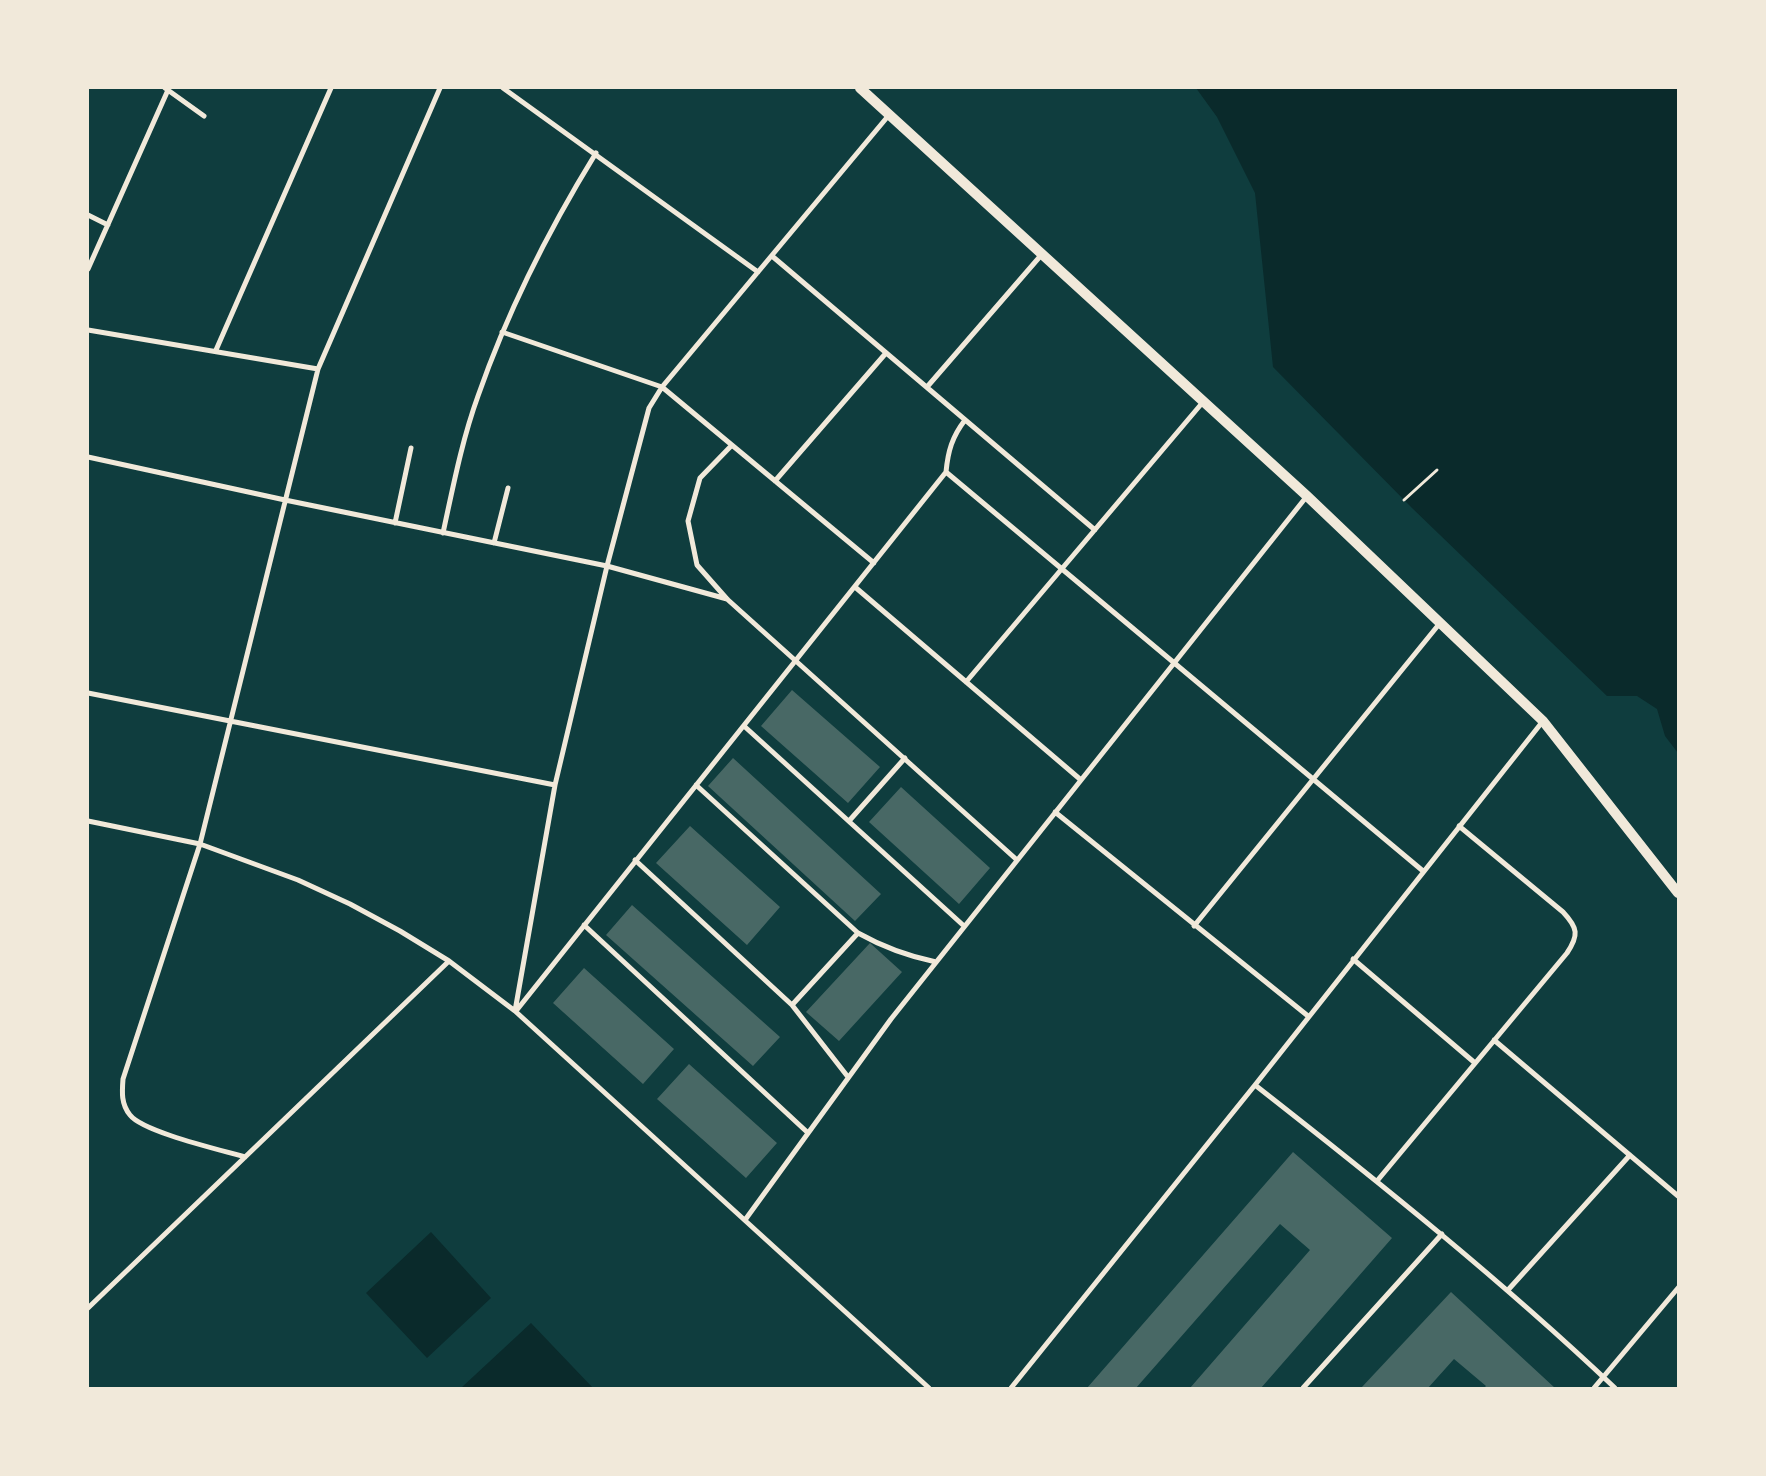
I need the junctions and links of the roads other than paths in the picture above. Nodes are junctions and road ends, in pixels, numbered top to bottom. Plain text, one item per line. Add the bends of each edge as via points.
1 (331, 88) edge
2 (440, 88) edge
3 (503, 88) edge
4 (860, 88) edge
5 (167, 89) edge
6 (889, 114) junction
7 (204, 116) dead end
8 (596, 153) junction
9 (88, 215) edge
10 (108, 224) junction
11 (1043, 253) junction
12 (772, 256) junction
13 (88, 269) edge
14 (758, 272) junction
15 (88, 330) edge
16 (502, 332) junction
17 (216, 350) junction
18 (886, 353) junction
19 (318, 369) junction
20 (662, 387) junction
21 (927, 388) junction
22 (1204, 401) junction
23 (965, 420) junction
24 (732, 445) junction
25 (411, 448) dead end
26 (88, 457) edge
27 (946, 472) junction
28 (775, 481) junction
29 (508, 488) dead end
30 (1307, 496) junction
31 (285, 500) junction
32 (395, 523) junction
33 (1095, 530) junction
34 (443, 533) junction
35 (494, 543) junction
36 (874, 563) junction
37 (607, 566) junction
38 (1061, 569) junction
39 (854, 587) junction
40 (726, 599) junction
41 (1440, 622) junction
42 (796, 660) junction
43 (1174, 663) junction
44 (966, 682) junction
45 (88, 693) edge
46 (230, 719) junction
47 (1543, 721) junction
48 (744, 726) junction
49 (905, 758) junction
50 (1081, 780) junction
51 (1313, 780) junction
52 (555, 785) junction
53 (696, 785) junction
54 (1055, 812) junction
55 (88, 821) edge
56 (849, 821) junction
57 (1459, 826) junction
58 (200, 844) junction
59 (635, 860) junction
60 (1017, 860) junction
61 (1423, 871) junction
62 (1678, 893) edge
63 (584, 925) junction
64 (964, 926) junction
65 (1194, 926) junction
66 (858, 933) junction
67 (1353, 960) junction
68 (449, 961) junction
69 (936, 962) junction
70 (792, 1005) junction
71 (515, 1011) junction
72 (1308, 1016) junction
73 (1494, 1040) junction
74 (1475, 1063) junction
75 (848, 1077) junction
76 (1255, 1085) junction
77 (807, 1132) junction
78 (1630, 1154) junction
79 (244, 1157) junction
80 (1377, 1181) junction
81 (1678, 1196) edge
82 (744, 1220) junction
83 (1442, 1234) junction
84 (1678, 1288) edge
85 (1508, 1290) junction
86 (88, 1308) edge
87 (1604, 1378) junction
88 (929, 1388) edge
89 (1011, 1388) edge
90 (1303, 1388) edge
91 (1594, 1388) edge
92 (1615, 1388) edge

1 - 17 street
2 - 19 street
3 - 8 street
4 - 6 main road
5 - 7 street
5 - 10 street
6 - 11 main road
6 - 12 street
8 - 14 street
8 - 16 street via 529,270
9 - 10 street
10 - 13 street
11 - 21 street
11 - 22 main road
12 - 14 street
12 - 18 street
14 - 20 street
15 - 17 street
16 - 20 street
16 - 34 street via 477,397
17 - 19 street
18 - 21 street
18 - 28 street
19 - 31 street
20 - 24 street
20 - 37 street via 649,408
21 - 23 street
22 - 30 main road
22 - 33 street
23 - 27 street via 954,434
23 - 33 street
24 - 28 street
24 - 40 street via 700,478 688,521 697,565
25 - 32 street
26 - 31 street
27 - 36 street
27 - 38 street
28 - 36 street
29 - 35 street
30 - 41 main road
30 - 43 street
31 - 32 street
31 - 46 street
32 - 34 street
33 - 38 street
34 - 35 street
35 - 37 street
36 - 39 street
37 - 40 street
37 - 52 street
38 - 43 street
38 - 44 street
39 - 42 street
39 - 44 street
40 - 42 street
41 - 47 main road
41 - 51 street
42 - 48 street
42 - 49 street
43 - 50 street
43 - 51 street
44 - 50 street
45 - 46 street
46 - 52 street
46 - 58 street
47 - 57 street
47 - 62 main road
48 - 53 street
48 - 56 street
49 - 56 street
49 - 60 street
50 - 54 street
51 - 61 street
51 - 65 street
52 - 71 street
53 - 59 street
53 - 66 street
54 - 60 street
54 - 65 street
55 - 58 street
56 - 64 street
57 - 61 street
57 - 73 street via 1574,924 1576,940
58 - 68 street via 298,880 350,904
58 - 79 street via 123,1079 121,1098 130,1116 146,1127
59 - 63 street
59 - 70 street
60 - 64 street
61 - 67 street
63 - 71 street
63 - 77 street
64 - 69 street
65 - 72 street
66 - 69 street via 908,956
66 - 70 street
67 - 72 street
67 - 74 street
68 - 71 street
68 - 79 street
69 - 75 street
70 - 75 street
71 - 82 street
72 - 76 street
73 - 74 street
73 - 78 street
74 - 80 street
75 - 77 street
76 - 80 street
76 - 89 street
77 - 82 street
78 - 81 street
78 - 85 street
79 - 86 street
80 - 83 street
82 - 88 street
83 - 85 street
83 - 90 street
84 - 87 street
85 - 87 street
87 - 91 street
87 - 92 street

